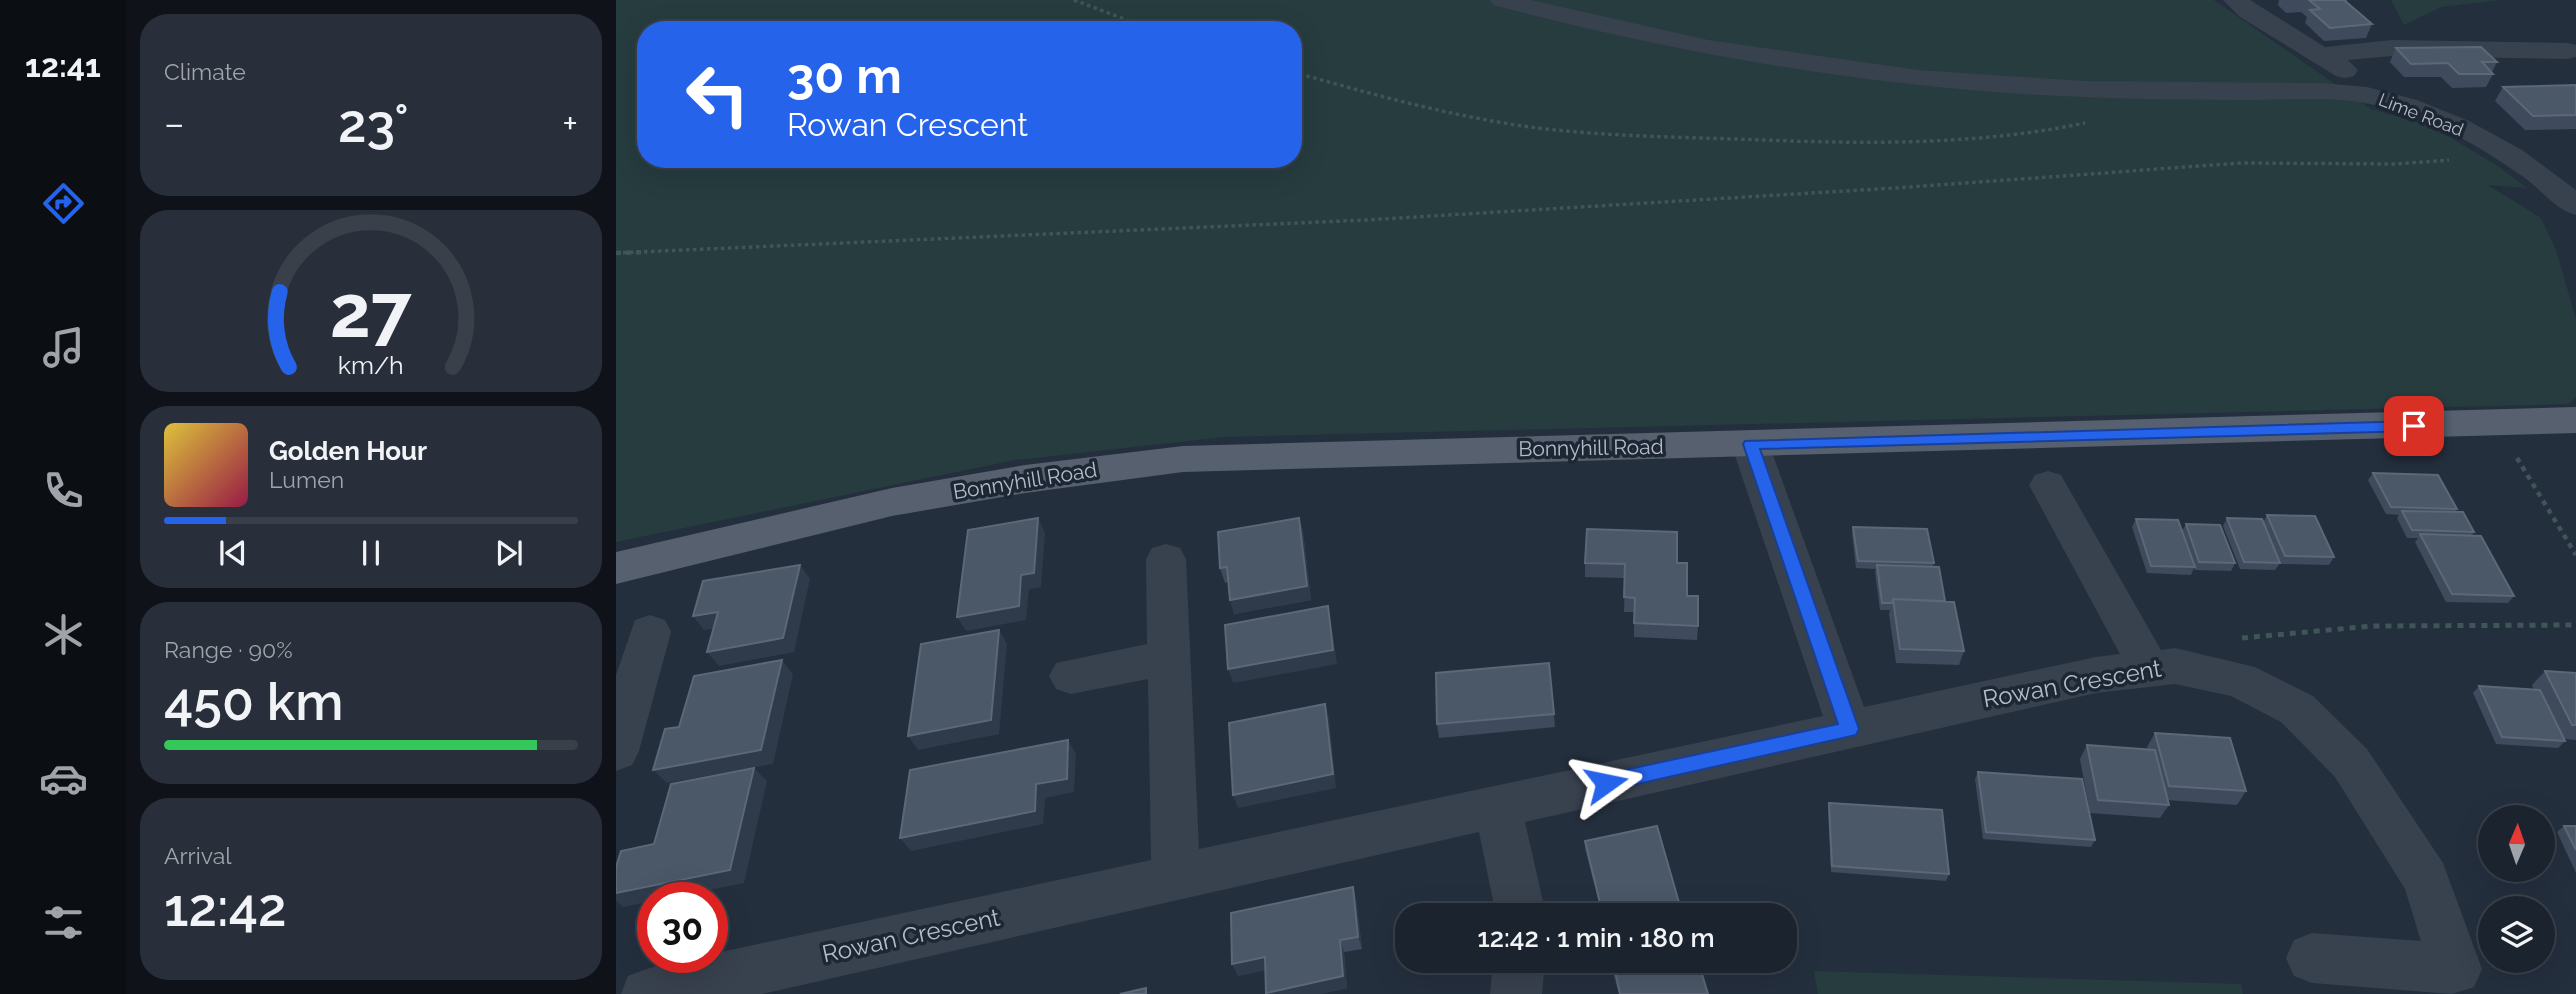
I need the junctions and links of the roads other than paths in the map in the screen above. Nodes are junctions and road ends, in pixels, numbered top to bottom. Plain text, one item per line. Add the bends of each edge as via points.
1 (1502, 0) edge
2 (2235, 0) edge
3 (2567, 51) dead end
4 (2323, 55) junction
5 (2363, 94) junction
6 (2576, 206) edge
7 (2576, 419) edge
8 (1750, 444) junction
9 (2048, 485) dead end
10 (1166, 559) dead end
11 (616, 568) edge
12 (650, 632) dead end
13 (1169, 657) junction
14 (2150, 668) junction
15 (1071, 676) dead end
16 (1850, 729) junction
17 (617, 745) edge
18 (1497, 807) junction
19 (1176, 878) junction
20 (1518, 903) edge
21 (2312, 958) dead end
22 (1518, 973) edge
23 (647, 994) edge
24 (1516, 994) edge

1 - 5 street via 1630,32 1796,62 1969,83 2132,92
2 - 4 street, Lime Road
3 - 4 street via 2392,48
4 - 5 street, Lime Road via 2350,73
5 - 6 street, Lime Road via 2471,134 2523,165
7 - 8 main road, Bonnyhill Road
8 - 11 main road, Bonnyhill Road via 1183,459 892,502
8 - 16 street
9 - 14 street
10 - 13 street
12 - 17 street
13 - 15 street
13 - 19 street
14 - 16 street, Rowan Crescent
14 - 21 street, Rowan Crescent via 2175,666 2240,680 2297,709 2351,763 2426,879 2456,969
16 - 18 street, Rowan Crescent
18 - 19 street, Rowan Crescent
18 - 20 street
19 - 23 street, Rowan Crescent
22 - 24 street

